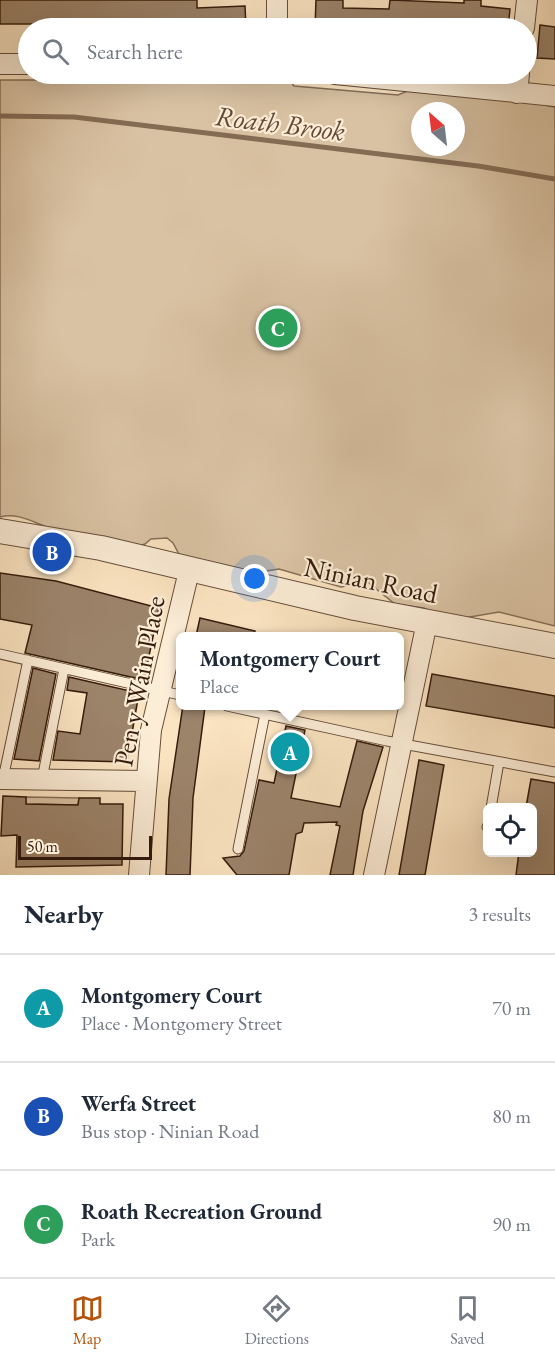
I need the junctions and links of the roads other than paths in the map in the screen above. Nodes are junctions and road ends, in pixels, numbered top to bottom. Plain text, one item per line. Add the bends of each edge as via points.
1 (278, 0) edge
2 (527, 0) edge
3 (277, 18) edge
4 (525, 18) edge
5 (0, 64) edge
6 (18, 64) edge
7 (521, 84) edge
8 (555, 96) edge
9 (0, 531) edge
10 (189, 571) junction
11 (427, 622) junction
12 (555, 646) edge
13 (0, 654) edge
14 (28, 660) junction
15 (64, 669) junction
16 (160, 691) junction
17 (176, 694) edge
18 (248, 710) edge
19 (265, 714) junction
20 (400, 743) junction
21 (499, 762) junction
22 (555, 772) edge
23 (1, 779) edge
24 (42, 779) junction
25 (145, 781) junction
26 (492, 803) edge
27 (238, 849) dead end
28 (139, 875) edge
29 (374, 875) edge

1 - 3 street
2 - 4 street
5 - 6 street
7 - 8 street
9 - 10 street, Ninian Road via 101,548
10 - 11 street, Ninian Road
10 - 16 street, Pen y Wain Place
11 - 12 street, Ninian Road
11 - 20 street
13 - 14 lane
14 - 15 lane
14 - 23 lane
15 - 16 lane
15 - 24 lane
16 - 17 lane
16 - 25 street, Pen y Wain Place
18 - 19 lane
19 - 20 lane
19 - 27 lane
20 - 21 lane
20 - 29 street
21 - 22 lane
21 - 26 lane
23 - 24 street
24 - 25 street
25 - 28 street, Pen y Wain Place

